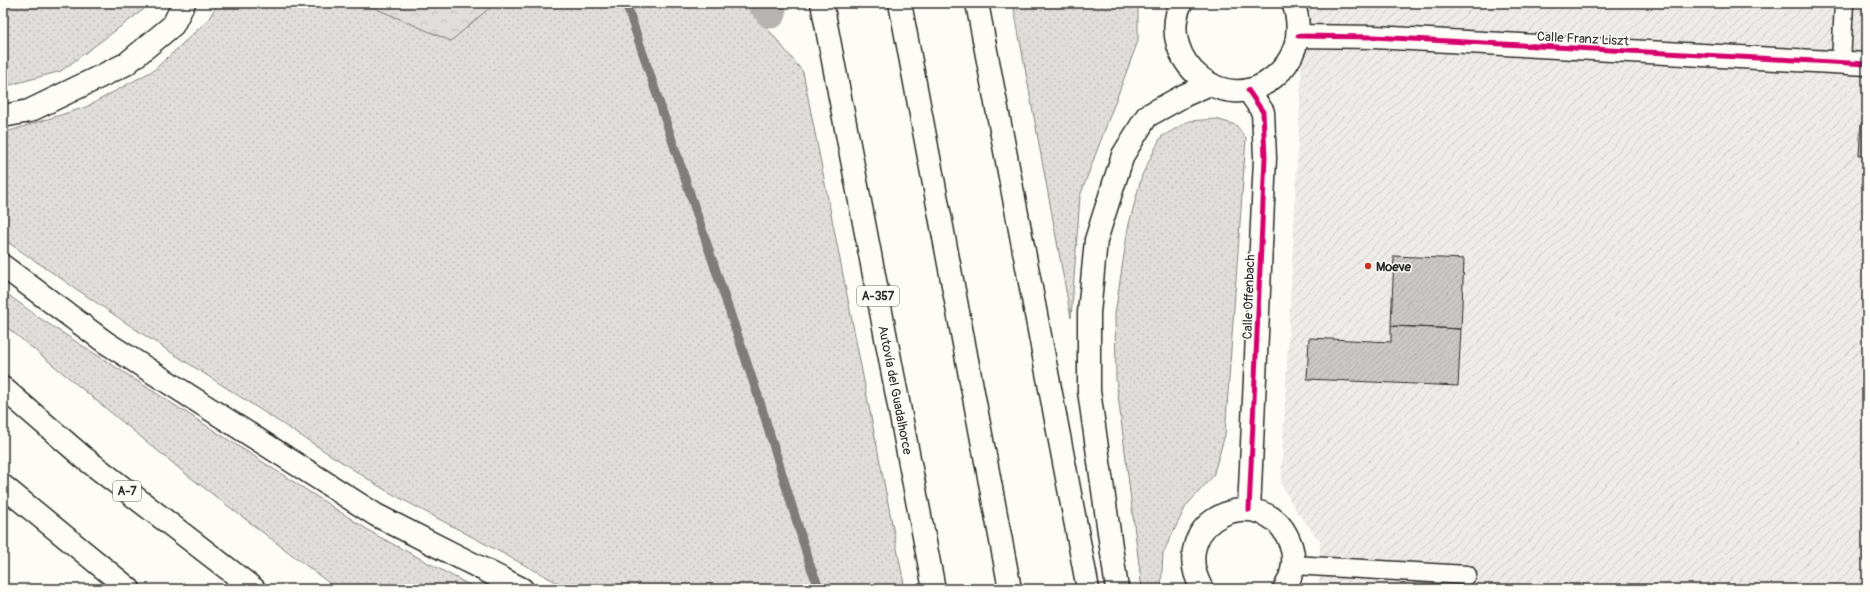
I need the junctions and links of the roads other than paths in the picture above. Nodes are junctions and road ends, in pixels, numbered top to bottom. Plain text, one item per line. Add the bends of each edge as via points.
1 (184, 3) edge
2 (194, 3) edge
3 (822, 3) edge
4 (900, 3) edge
5 (977, 3) edge
6 (1181, 3) edge
7 (1293, 3) edge
8 (1844, 3) edge
9 (173, 25) junction
10 (1298, 36) junction
11 (1841, 63) junction
12 (1867, 64) edge
13 (1210, 84) junction
14 (1248, 90) junction
15 (3, 116) edge
16 (3, 266) edge
17 (3, 388) edge
18 (3, 486) edge
19 (1250, 510) junction
20 (1293, 565) junction
21 (1467, 575) dead end
22 (129, 589) edge
23 (254, 589) edge
24 (522, 589) edge
25 (934, 589) edge
26 (1010, 589) edge
27 (1088, 589) edge
28 (1117, 589) edge
29 (1202, 589) edge
30 (1284, 589) edge

1 - 9 main road
2 - 9 main road
3 - 25 main road, Autovía del Guadalhorce / A-357
4 - 26 main road
5 - 27 main road
6 - 13 main road via 1176,13 1175,34 1180,55 1192,72
7 - 10 main road via 1298,20
8 - 11 lane
9 - 15 main road via 126,64 28,111
10 - 11 main road, Calle Franz Liszt via 1374,37
10 - 14 main road via 1293,54 1282,71 1266,85
11 - 12 main road, Calle Franz Liszt
13 - 14 main road via 1228,90
13 - 28 main road via 1147,116 1123,155 1096,240 1089,313 1089,391
14 - 19 main road, Calle Offenbach via 1263,112 1265,158
16 - 24 main road via 106,342 376,515
17 - 23 main road, A-7 via 83,458
18 - 22 main road
19 - 20 main road via 1264,514 1277,522 1287,535 1292,549
19 - 29 main road via 1232,511 1217,517 1204,528 1196,543 1193,560 1196,577
20 - 21 lane
20 - 30 main road

